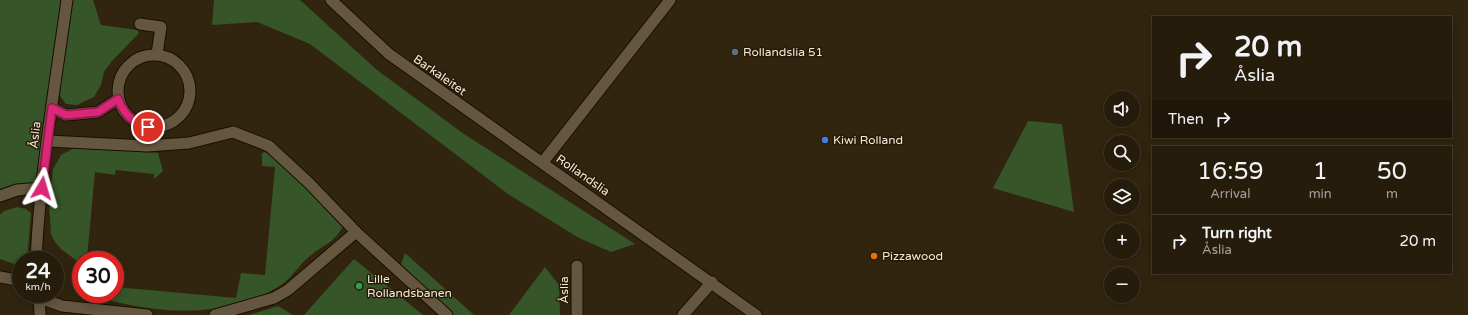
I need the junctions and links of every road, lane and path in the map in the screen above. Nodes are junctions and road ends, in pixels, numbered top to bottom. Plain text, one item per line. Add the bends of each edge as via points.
1 (67, 0) edge
2 (331, 0) edge
3 (670, 0) edge
4 (140, 24) dead end
5 (157, 54) junction
6 (118, 99) junction
7 (52, 108) junction
8 (159, 127) junction
9 (48, 141) junction
10 (165, 145) junction
11 (543, 162) junction
12 (42, 188) junction
13 (0, 196) edge
14 (356, 232) junction
15 (37, 251) edge
16 (577, 266) dead end
17 (0, 277) edge
18 (12, 279) edge
19 (712, 282) junction
20 (40, 303) edge
21 (55, 303) edge
22 (40, 315) edge
23 (147, 315) edge
24 (215, 315) edge
25 (447, 315) edge
26 (577, 315) edge
27 (683, 315) edge
28 (756, 315) edge

1 - 7 street, Åslia
2 - 11 street, Barkaleitet via 389,54
3 - 11 street, Rollandslia
4 - 5 street via 161,27
5 - 6 street via 140,57 126,66 117,87
5 - 8 street via 178,63 190,84 187,107 180,117 170,124
6 - 7 street, Åslia via 98,112 66,115
6 - 8 street via 122,109 133,121 148,127
7 - 9 street, Åslia
8 - 10 street
9 - 10 street
9 - 12 street, Åslia
10 - 14 street via 189,143 233,132 269,146
11 - 19 street, Rollandslia
12 - 13 street via 17,190
12 - 15 street, Åslia
14 - 24 street via 288,290 274,298
14 - 25 street
16 - 26 street, Åslia
17 - 18 street
19 - 27 street
19 - 28 street, Rollandslia
20 - 22 street
21 - 23 street via 62,306

